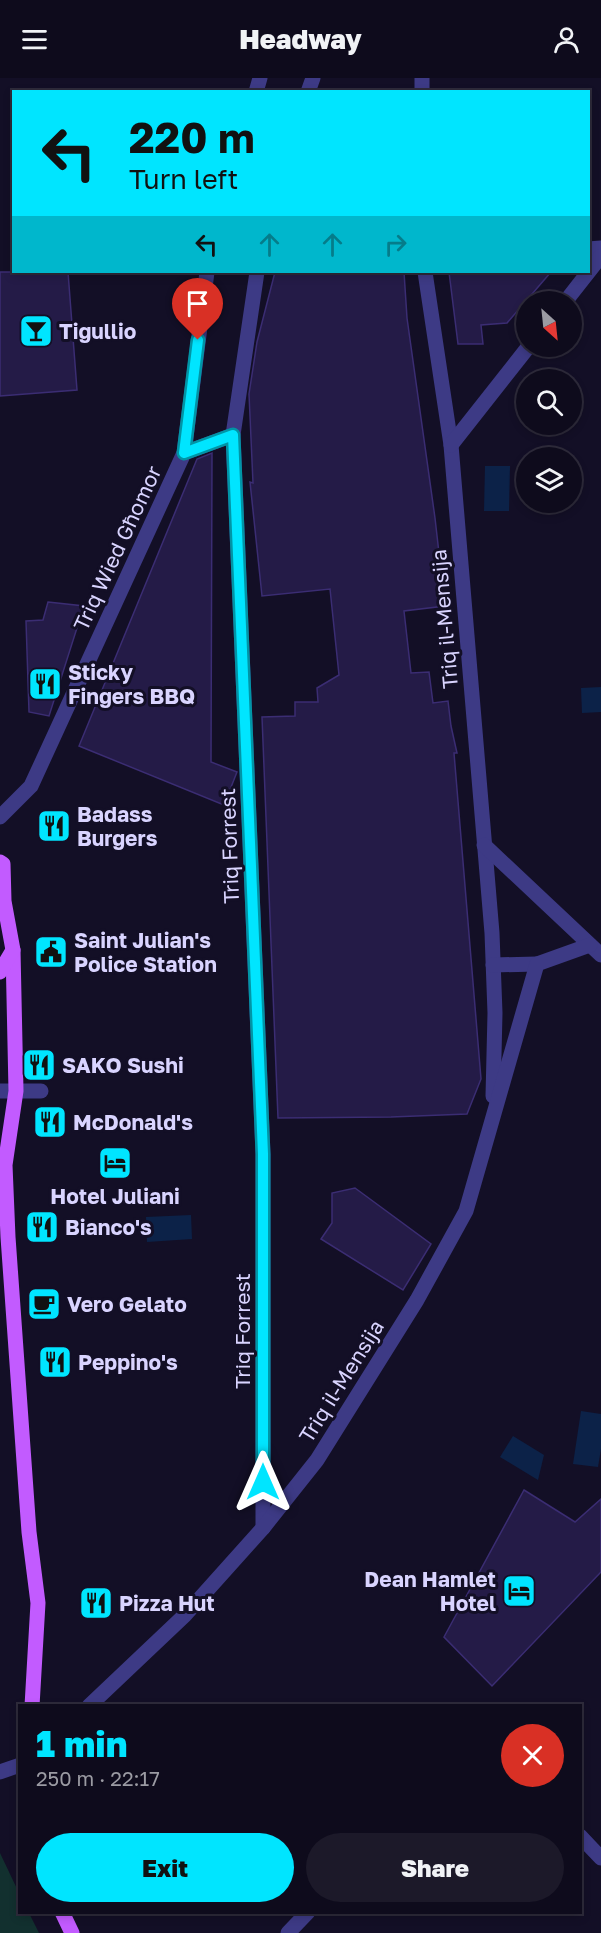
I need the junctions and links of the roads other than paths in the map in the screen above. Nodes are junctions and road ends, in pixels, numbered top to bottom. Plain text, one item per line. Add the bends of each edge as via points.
1 (601, 256) edge
2 (590, 270) edge
3 (207, 273) edge
4 (257, 273) edge
5 (425, 273) edge
6 (588, 273) edge
7 (574, 291) edge
8 (520, 357) edge
9 (233, 435) junction
10 (451, 445) junction
11 (184, 453) junction
12 (0, 817) edge
13 (484, 844) junction
14 (0, 862) edge
15 (13, 950) junction
16 (595, 950) edge
17 (537, 964) junction
18 (493, 965) junction
19 (0, 972) edge
20 (0, 1091) edge
21 (16, 1091) junction
22 (41, 1091) dead end
23 (492, 1117) junction
24 (3, 1160) edge
25 (263, 1528) junction
26 (32, 1704) edge
27 (91, 1704) edge
28 (18, 1766) edge
29 (0, 1772) edge
30 (582, 1838) edge
31 (601, 1858) edge
32 (63, 1914) edge
33 (306, 1914) edge
34 (72, 1933) edge
35 (288, 1933) edge

1 - 2 street
3 - 11 street, Triq Wied Għomor
4 - 9 street, Triq Forrest
5 - 10 street, Triq il-Mensija
6 - 7 street
8 - 10 street
9 - 11 street
9 - 25 street, Triq Forrest via 263,1154
10 - 13 street, Triq il-Mensija
11 - 12 street, Triq Wied Għomor via 31,786
13 - 16 street
13 - 18 street, Triq il-Mensija
14 - 15 main road
15 - 19 main road
15 - 21 main road
16 - 17 street
17 - 18 street
17 - 23 street, Triq il-Mensija
18 - 23 street, Triq il-Mensija
20 - 21 street
21 - 22 street
21 - 24 main road
23 - 25 street, Triq il-Mensija via 466,1211 417,1300 317,1460
24 - 26 main road via 29,1532 38,1602
25 - 27 street, Triq il-Mensija via 185,1615
28 - 29 street
30 - 31 street
32 - 34 main road
33 - 35 street

